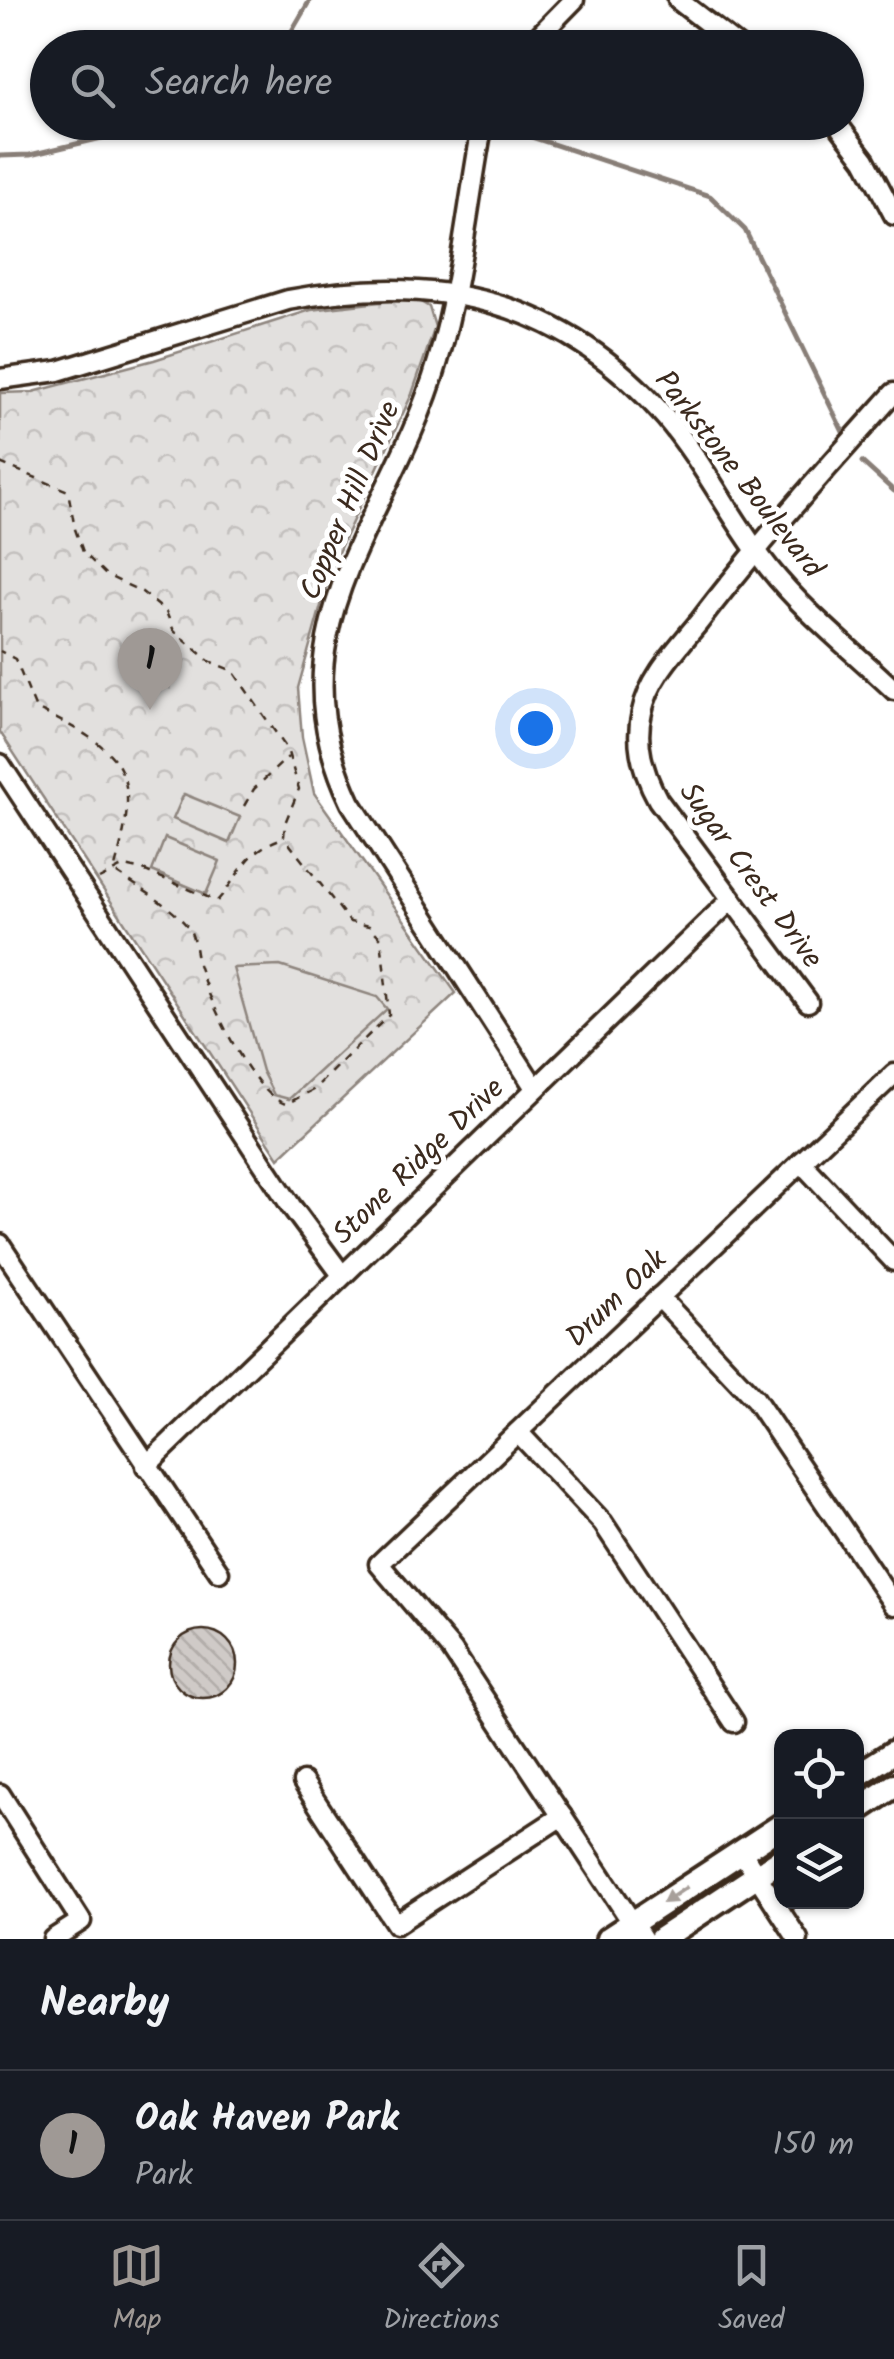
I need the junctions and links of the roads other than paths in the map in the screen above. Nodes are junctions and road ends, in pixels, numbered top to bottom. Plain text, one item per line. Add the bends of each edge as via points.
1 (574, 0) edge
2 (678, 0) edge
3 (544, 30) edge
4 (717, 30) edge
5 (480, 140) edge
6 (850, 140) edge
7 (894, 215) edge
8 (454, 296) junction
9 (0, 379) edge
10 (894, 393) edge
11 (755, 549) junction
12 (894, 690) edge
13 (0, 764) edge
14 (731, 900) junction
15 (808, 1002) dead end
16 (894, 1074) edge
17 (535, 1088) junction
18 (801, 1162) junction
19 (0, 1244) edge
20 (894, 1261) edge
21 (342, 1275) junction
22 (659, 1297) junction
23 (518, 1432) junction
24 (146, 1466) junction
25 (218, 1572) dead end
26 (894, 1605) edge
27 (734, 1722) dead end
28 (894, 1752) edge
29 (864, 1771) edge
30 (303, 1782) dead end
31 (894, 1786) edge
32 (0, 1794) edge
33 (864, 1806) edge
34 (562, 1816) junction
35 (774, 1830) edge
36 (741, 1851) junction
37 (774, 1864) edge
38 (756, 1876) junction
39 (638, 1931) edge
40 (53, 1939) edge
41 (608, 1939) edge
42 (661, 1939) edge
43 (798, 1939) edge

1 - 3 street
2 - 4 street
5 - 8 street, Copper Hill Drive
6 - 7 street
8 - 9 street, Parkstone Boulevard via 320,294 58,370
8 - 11 street, Parkstone Boulevard via 537,317 608,362 667,419
8 - 17 street, Copper Hill Drive via 409,443 336,598 323,649 322,702 331,754 351,803
10 - 11 street, Sugar Crest Drive
11 - 12 street, Parkstone Boulevard via 788,590
11 - 14 street, Sugar Crest Drive via 662,668 638,734 658,800
13 - 21 street
14 - 15 street, Sugar Crest Drive
14 - 17 street, Stone Ridge Drive
16 - 18 street, Drum Oak
17 - 21 street, Stone Ridge Drive
18 - 20 street
18 - 22 street, Drum Oak
19 - 24 street
21 - 24 street, Stone Ridge Drive
22 - 23 street, Drum Oak
22 - 26 street via 755,1399
23 - 27 street via 603,1523
23 - 34 street, Drum Oak via 378,1564 452,1650
24 - 25 street
28 - 29 street
30 - 34 street via 396,1924
31 - 33 street
32 - 40 street via 82,1920
34 - 39 street
35 - 36 street
36 - 38 street
36 -> 39 street
37 - 38 street
38 - 42 street
38 - 43 street
39 - 41 street

